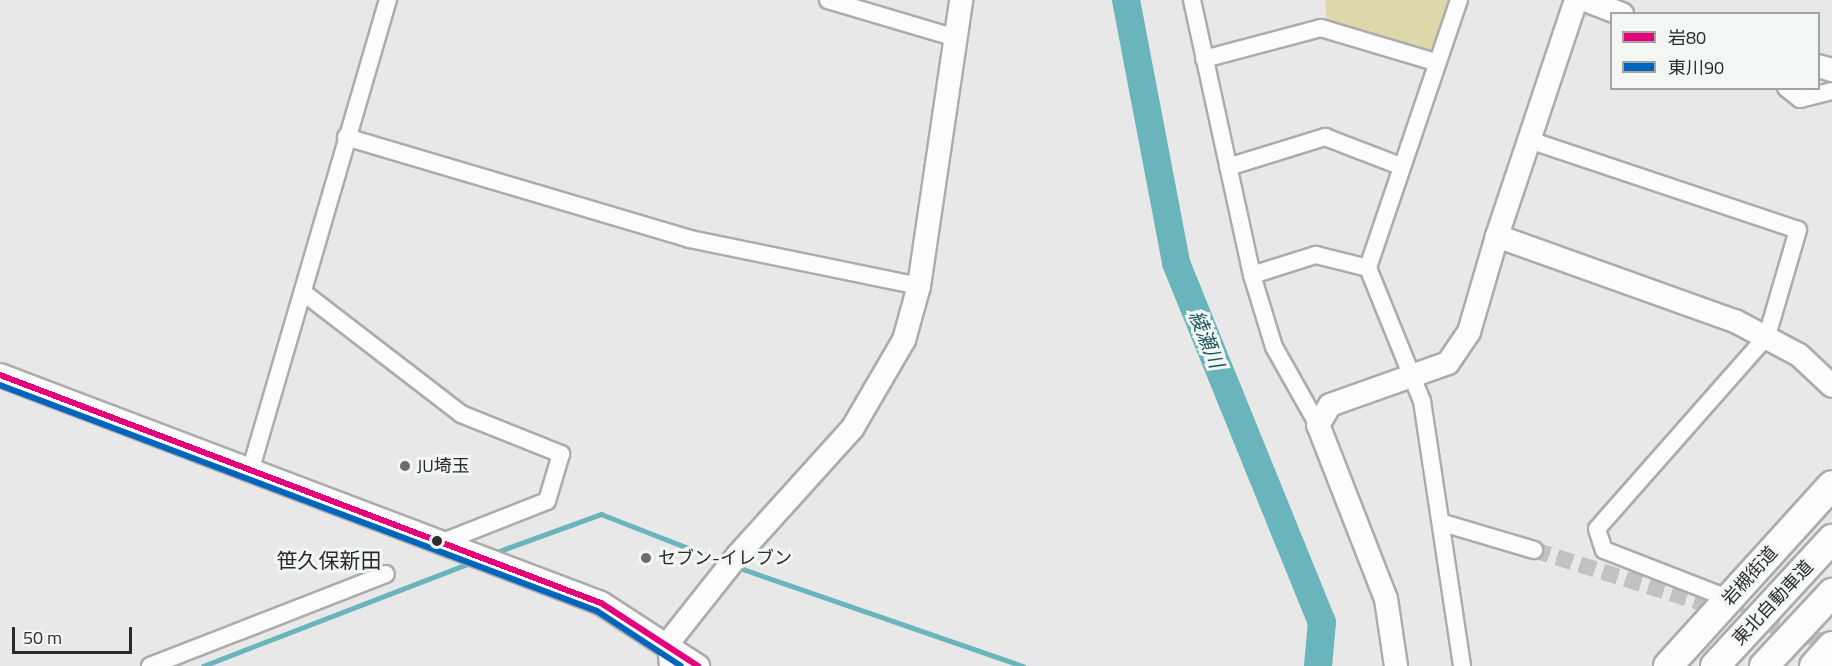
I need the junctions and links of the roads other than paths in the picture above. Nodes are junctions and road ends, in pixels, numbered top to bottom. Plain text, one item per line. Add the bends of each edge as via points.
1 (388, 0) edge
2 (828, 0) edge
3 (961, 0) edge
4 (1192, 0) edge
5 (1459, 0) edge
6 (1576, 0) edge
7 (1585, 0) edge
8 (1617, 12) edge
9 (956, 38) junction
10 (1204, 59) junction
11 (1435, 62) junction
12 (1789, 90) edge
13 (1832, 91) edge
14 (346, 137) junction
15 (1532, 141) junction
16 (1400, 165) junction
17 (1228, 167) junction
18 (1497, 236) junction
19 (1368, 268) junction
20 (1252, 275) junction
21 (919, 286) junction
22 (304, 293) junction
23 (1767, 336) junction
24 (1412, 373) junction
25 (0, 375) edge
26 (1832, 386) edge
27 (1318, 425) junction
28 (251, 468) junction
29 (1832, 485) edge
30 (1443, 523) junction
31 (1832, 539) edge
32 (443, 542) junction
33 (1534, 550) tunnel mouth
34 (386, 574) dead end
35 (1832, 593) edge
36 (1730, 599) junction
37 (669, 642) junction
38 (1832, 646) edge
39 (150, 666) edge
40 (671, 666) edge
41 (698, 666) edge
42 (1396, 666) edge
43 (1462, 666) edge
44 (1668, 666) edge
45 (1715, 666) edge
46 (1764, 666) edge
47 (1814, 666) edge

1 - 14 street
2 - 9 street
3 - 9 street
4 - 10 street
5 - 11 street
6 - 15 street
7 - 8 street
9 - 21 street
10 - 11 street via 1321,28
10 - 17 street
11 - 16 street
12 - 13 street via 1800,99
14 - 21 street via 690,239
14 - 22 street
15 - 18 street
15 - 23 street via 1798,230
16 - 17 street via 1325,137
16 - 19 street
17 - 20 street
18 - 23 street
18 - 24 street via 1468,332 1448,363
19 - 20 street via 1316,255
19 - 24 street
20 - 27 street via 1274,347
21 - 37 street via 904,340 852,429 738,555
22 - 28 street
22 - 32 street via 460,414 561,454 547,501
23 - 26 street via 1799,355
23 - 36 street via 1597,529 1604,550
24 - 27 street via 1330,405
24 - 30 street
25 - 28 street
27 - 42 street via 1386,599
28 - 32 street
29 - 36 highway, 岩槻街道
30 - 33 street
30 - 43 street
31 - 45 highway, 東北自動車道
32 - 37 street via 601,603
34 - 39 street
35 - 46 highway, 東北自動車道
36 - 44 highway, 岩槻街道
37 - 40 street
37 - 41 street
38 - 47 highway

